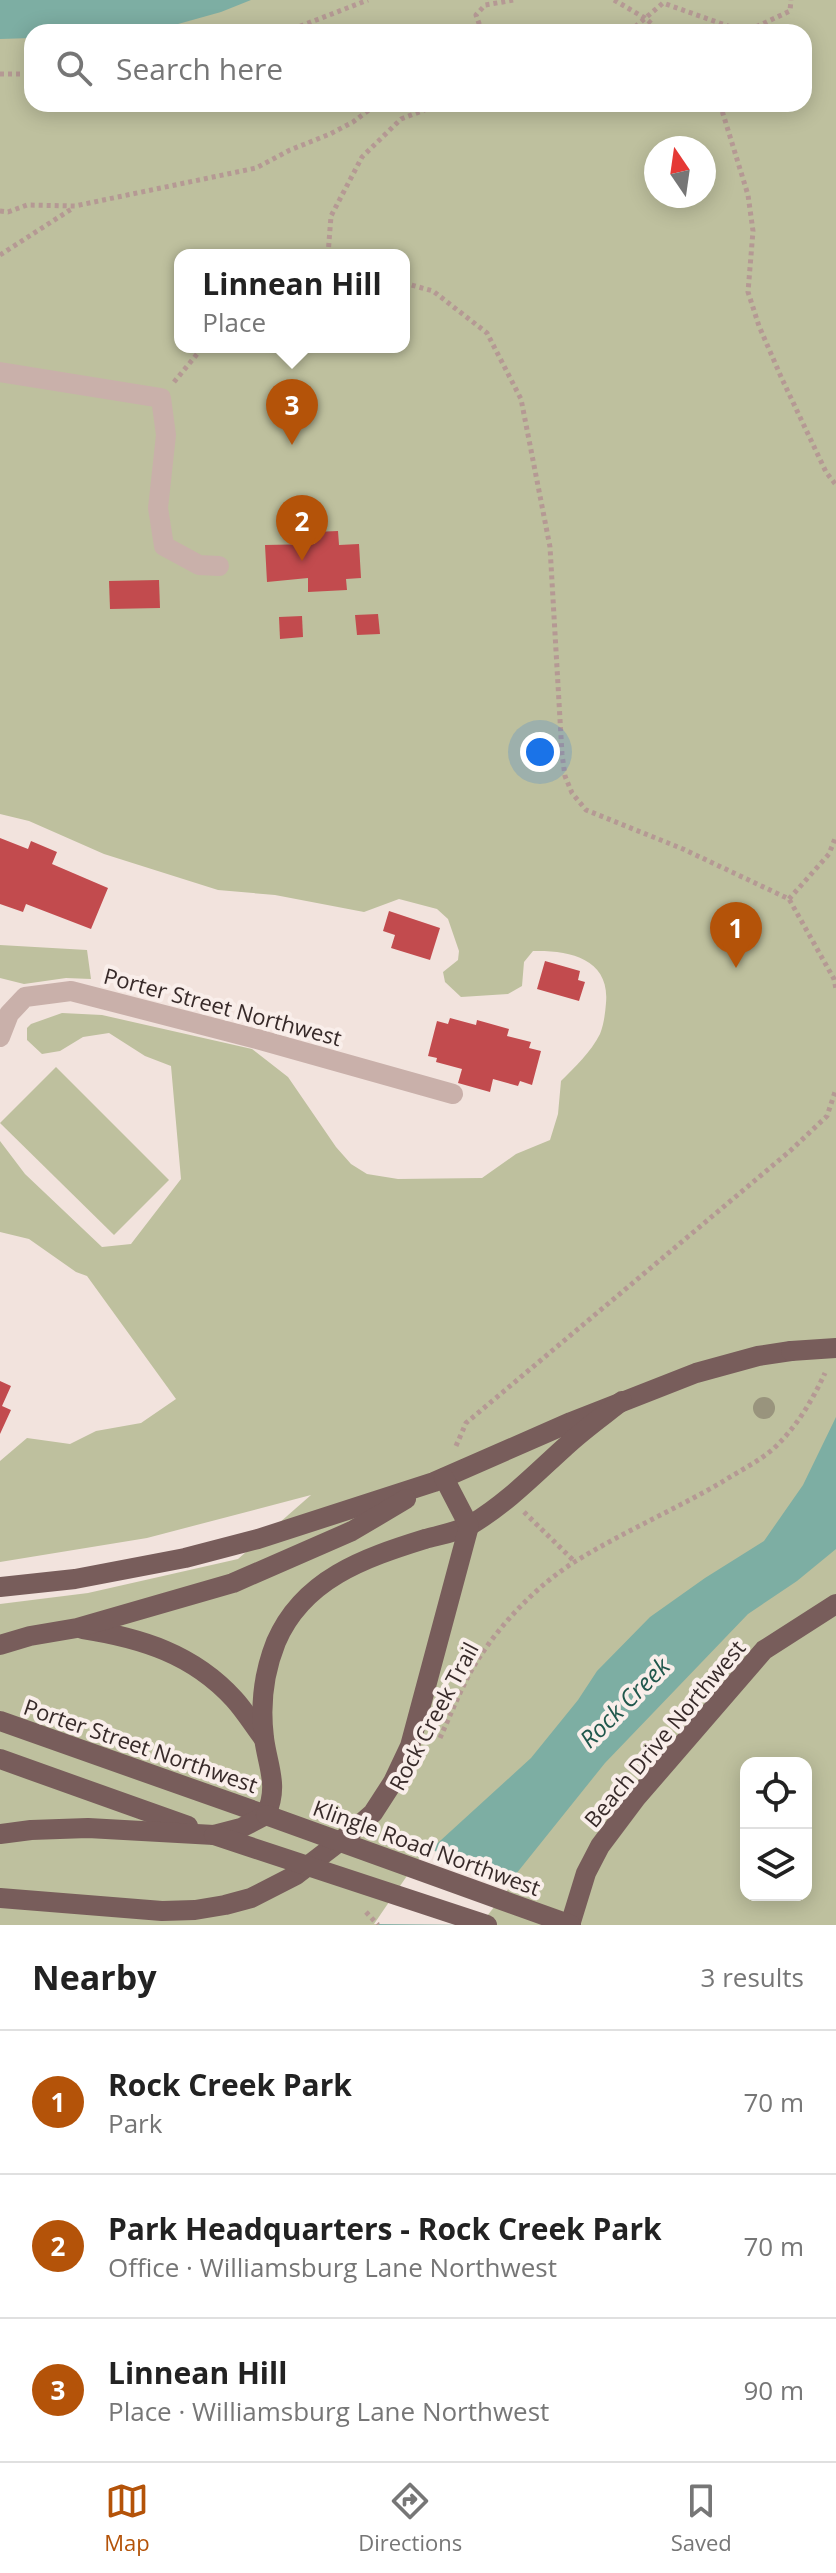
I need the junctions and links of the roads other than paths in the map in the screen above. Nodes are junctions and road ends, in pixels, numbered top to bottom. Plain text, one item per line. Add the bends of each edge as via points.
1 (0, 372) edge
2 (219, 566) dead end
3 (0, 1037) edge
4 (453, 1094) dead end
5 (832, 1356) edge
6 (622, 1401) junction
7 (439, 1480) junction
8 (469, 1526) junction
9 (0, 1587) edge
10 (836, 1604) edge
11 (77, 1628) junction
12 (0, 1645) edge
13 (5, 1723) edge
14 (265, 1742) junction
15 (0, 1759) edge
16 (266, 1815) junction
17 (175, 1828) junction
18 (0, 1834) edge
19 (214, 1835) junction
20 (0, 1898) edge
21 (487, 1925) edge
22 (570, 1925) edge

1 - 2 street via 161,398 166,435 158,508 164,546 199,565
3 - 4 street, Porter Street Northwest via 9,1014 25,997 71,991
5 - 6 main road, bridge via 791,1351 721,1365
6 - 7 main road
6 - 8 main road via 513,1496
7 - 8 main road
7 - 9 main road via 185,1558
7 - 11 main road via 352,1531 255,1574
8 - 14 main road via 357,1563 296,1607 267,1671
8 - 20 main road via 410,1746 373,1813 348,1835 296,1875 251,1898 210,1908 162,1911
10 - 22 main road, Beach Drive Northwest via 764,1650 636,1798 600,1846
11 - 12 main road
11 - 14 main road via 139,1639 195,1666 234,1698
13 - 16 main road, Porter Street Northwest
14 - 16 main road via 273,1794
15 - 17 main road
16 - 19 main road
16 - 22 main road, Klingle Road Northwest, bridge
17 - 18 main road
17 - 19 main road
19 - 21 main road, bridge

